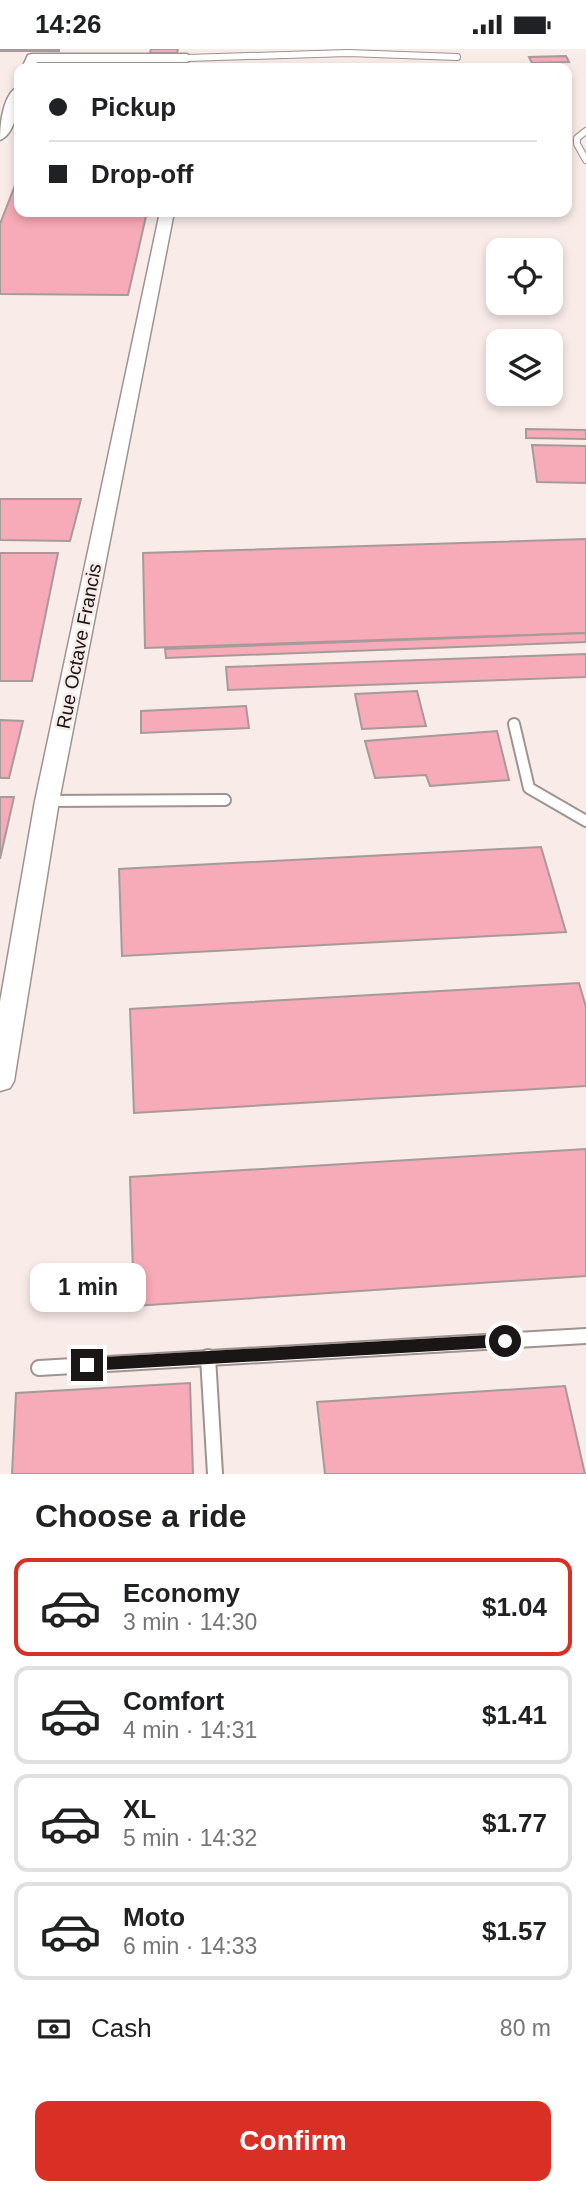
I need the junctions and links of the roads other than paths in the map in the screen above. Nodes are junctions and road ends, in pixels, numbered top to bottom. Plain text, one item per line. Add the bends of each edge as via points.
1 (347, 51) edge
2 (457, 57) dead end
3 (188, 59) edge
4 (30, 63) edge
5 (14, 102) edge
6 (586, 131) edge
7 (0, 136) edge
8 (586, 160) edge
9 (166, 217) edge
10 (514, 724) dead end
11 (225, 800) dead end
12 (47, 801) junction
13 (586, 821) edge
14 (0, 1081) edge
15 (586, 1336) edge
16 (208, 1357) junction
17 (39, 1368) dead end
18 (215, 1474) edge

1 - 2 lane
1 - 3 lane
3 - 4 street via 32,58
5 - 7 street
6 - 8 lane via 577,138 577,145
9 - 12 street, Rue Octave Francis
10 - 13 lane via 529,788
11 - 12 lane
12 - 14 street, Rue Octave Francis
15 - 16 lane
16 - 17 lane
16 - 18 lane

